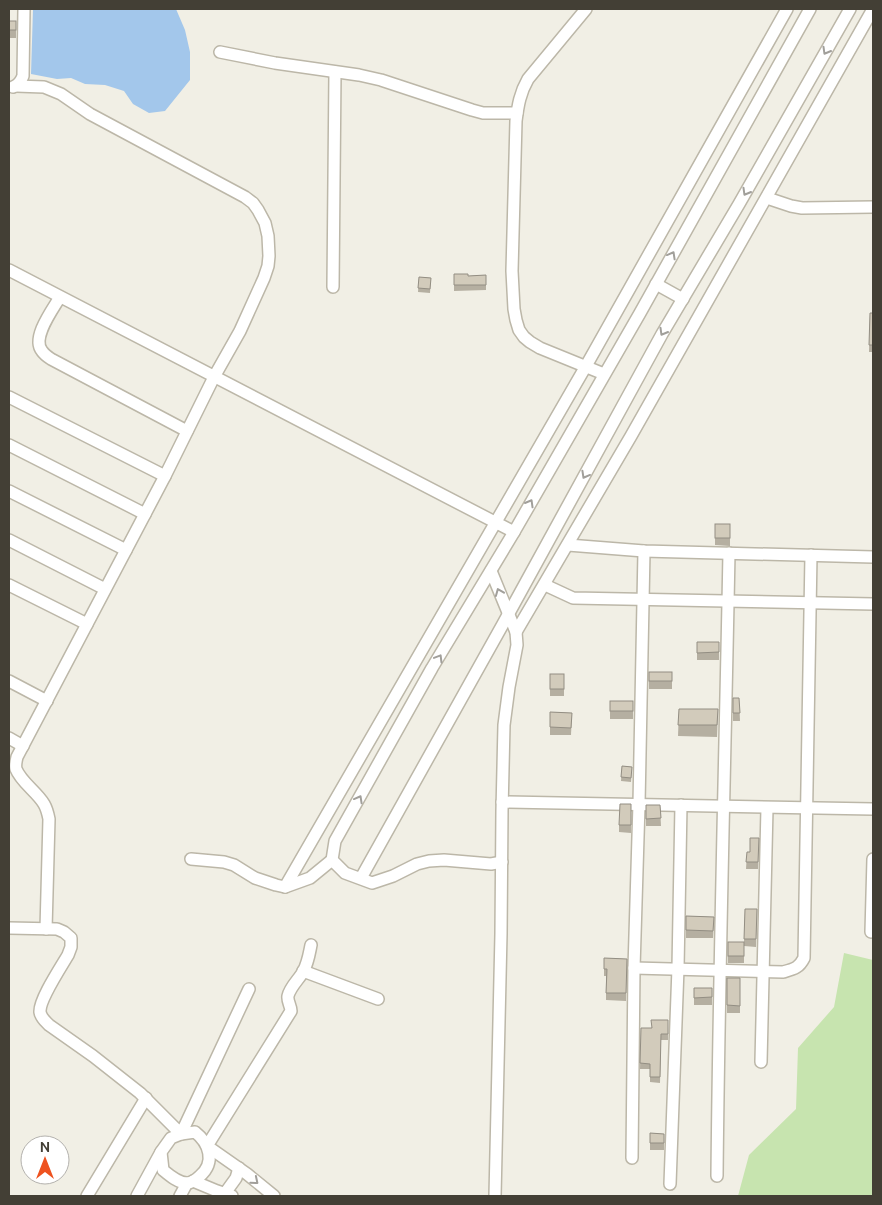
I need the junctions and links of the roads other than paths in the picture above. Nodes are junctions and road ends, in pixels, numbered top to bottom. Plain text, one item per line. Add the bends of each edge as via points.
1 (24, 9) edge
2 (586, 9) edge
3 (787, 9) edge
4 (810, 9) edge
5 (850, 9) edge
6 (873, 9) edge
7 (220, 52) dead end
8 (335, 72) junction
9 (12, 87) edge
10 (517, 113) junction
11 (767, 198) junction
12 (873, 207) edge
13 (9, 270) edge
14 (656, 284) junction
15 (334, 287) dead end
16 (60, 297) junction
17 (683, 299) junction
18 (586, 366) junction
19 (604, 374) junction
20 (214, 378) junction
21 (9, 397) edge
22 (188, 431) junction
23 (9, 445) edge
24 (165, 476) junction
25 (9, 491) edge
26 (145, 514) junction
27 (496, 523) junction
28 (514, 532) junction
29 (9, 540) edge
30 (568, 545) junction
31 (126, 550) junction
32 (644, 551) junction
33 (729, 553) junction
34 (811, 555) junction
35 (873, 557) edge
36 (491, 570) junction
37 (9, 585) edge
38 (545, 585) junction
39 (105, 589) junction
40 (643, 600) junction
41 (728, 601) junction
42 (810, 603) junction
43 (873, 604) edge
44 (508, 614) junction
45 (87, 624) junction
46 (516, 632) junction
47 (9, 681) edge
48 (47, 701) junction
49 (9, 738) edge
50 (23, 746) junction
51 (502, 802) junction
52 (639, 804) junction
53 (681, 805) junction
54 (724, 806) junction
55 (767, 808) junction
56 (806, 808) junction
57 (873, 809) edge
58 (191, 858) dead end
59 (873, 859) edge
60 (332, 860) junction
61 (502, 862) junction
62 (361, 878) junction
63 (285, 887) junction
64 (9, 928) edge
65 (46, 929) junction
66 (872, 932) dead end
67 (311, 945) dead end
68 (634, 968) junction
69 (678, 968) junction
70 (720, 970) junction
71 (304, 971) junction
72 (763, 972) junction
73 (249, 989) dead end
74 (378, 999) dead end
75 (761, 1062) dead end
76 (146, 1098) junction
77 (181, 1134) junction
78 (207, 1146) junction
79 (161, 1152) junction
80 (632, 1158) dead end
81 (239, 1168) junction
82 (717, 1176) dead end
83 (190, 1182) junction
84 (670, 1184) dead end
85 (227, 1195) edge
86 (87, 1196) edge
87 (137, 1196) edge
88 (180, 1196) edge
89 (274, 1196) edge
90 (495, 1196) edge

1 - 9 street via 23,76
2 - 10 street via 528,79
3 - 18 street
14 -> 4 street
5 -> 17 street
6 - 11 street
7 - 8 street
8 - 10 street via 381,80 483,113
8 - 15 street
9 - 20 street via 44,87 61,94 90,114 244,197 258,210 268,236 268,266 240,331
10 - 18 street via 512,271 516,320 519,330 530,342
11 - 12 street via 802,208
11 - 30 street
13 - 16 street
14 - 17 street
14 - 19 street
16 - 20 street
16 - 22 street via 40,332 41,351
17 -> 44 street
18 - 19 street
18 - 27 street
28 -> 19 street
20 - 22 street
20 - 27 street
21 - 24 street
22 - 24 street
23 - 26 street
24 - 26 street
25 - 31 street
26 - 31 street
27 - 28 street
27 - 63 street
28 - 36 street
29 - 39 street
30 - 32 street
30 - 38 street
31 - 39 street
32 - 33 street
32 - 40 street
33 - 34 street
33 - 41 street
34 - 35 street
34 - 42 street
44 -> 36 street
60 -> 36 street via 335,842
37 - 45 street
38 - 40 street via 573,598
38 - 46 street
39 - 45 street
40 - 41 street
40 - 52 street
41 - 42 street
41 - 54 street
42 - 43 street
42 - 56 street
44 - 46 street
44 - 62 street
45 - 48 street
46 - 51 street via 516,656 504,725
47 - 48 street
48 - 50 street
49 - 50 street
50 - 65 street via 15,763 16,769 45,805 49,819
51 - 52 street
51 - 61 street
52 - 53 street
52 - 68 street
53 - 54 street
53 - 69 street
54 - 55 street
54 - 70 street
55 - 56 street
55 - 72 street
56 - 57 street
56 - 72 street via 804,958 794,969
58 - 63 street via 234,865 255,878
59 - 66 street
60 - 62 street via 345,873
60 - 63 street via 310,878
61 - 62 street via 444,860 417,864 372,883
61 - 90 street
64 - 65 street
65 - 76 street via 64,932 72,942 41,1004 43,1019
67 - 71 street
68 - 69 street
68 - 80 street
69 - 70 street
69 - 84 street
70 - 72 street
70 - 82 street
71 - 74 street
71 - 78 street via 288,994 291,1011
72 - 75 street
73 - 77 street
76 - 77 street
76 - 86 street
77 - 78 street via 195,1132
77 - 79 street via 171,1138
78 - 81 street
78 - 83 street via 209,1155 204,1173
79 - 83 street via 162,1170 178,1181
79 - 87 street
81 - 85 street
81 -> 89 street
83 - 85 street
83 - 88 street

